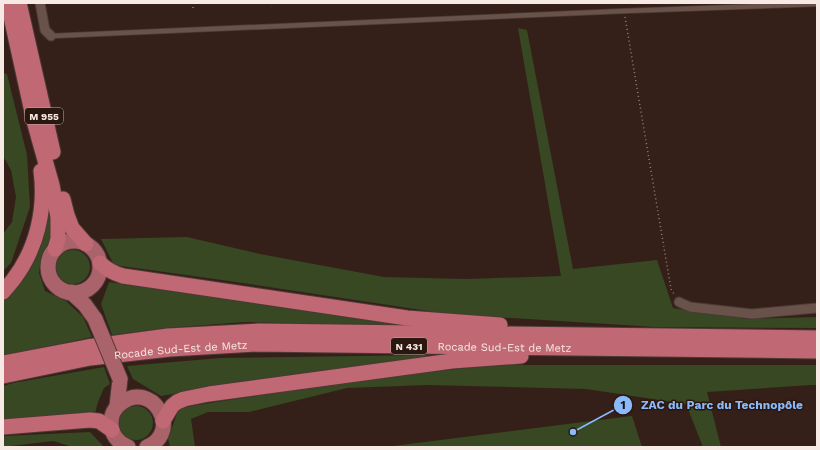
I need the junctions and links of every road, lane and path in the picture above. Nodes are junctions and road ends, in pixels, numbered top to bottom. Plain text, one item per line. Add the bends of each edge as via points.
1 (8, 3) edge
2 (19, 3) edge
3 (40, 3) edge
4 (193, 3) edge
5 (271, 3) edge
6 (350, 3) edge
7 (817, 4) edge
8 (272, 7) dead end
9 (350, 7) dead end
10 (193, 9) dead end
11 (624, 11) junction
12 (51, 36) joint
13 (34, 121) junction
14 (86, 244) junction
15 (55, 249) junction
16 (100, 263) junction
17 (93, 284) junction
18 (3, 292) edge
19 (71, 292) junction
20 (679, 302) joint
21 (817, 308) edge
22 (95, 319) junction
23 (817, 338) edge
24 (630, 343) junction
25 (817, 351) edge
26 (3, 363) edge
27 (3, 376) edge
28 (120, 380) junction
29 (142, 397) junction
30 (117, 406) junction
31 (163, 421) junction
32 (3, 427) edge
33 (112, 430) junction
34 (153, 445) edge
35 (128, 447) edge

1 - 13 highway, M 955
2 - 14 highway, M 955 via 67,215 72,228
3 - 12 street via 45,30
4 - 10 path
5 - 8 path
6 - 9 path
7 - 11 lane
11 - 12 lane
11 - 20 path via 672,289
13 - 15 highway, M 955 via 58,217 58,239
13 - 18 highway, M 955 via 42,183 41,214 26,259
14 - 15 main road via 70,242
14 - 16 main road via 95,252
15 - 19 main road via 48,266 51,278 59,288
16 - 17 main road
16 - 24 highway via 113,274 123,276 407,318
17 - 19 main road via 83,291
17 - 22 main road
19 - 22 main road
20 - 21 street via 690,307 752,314
22 - 28 main road, bridge
23 - 24 highway, Rocade Sud-Est de Metz / N 431
24 - 25 highway, Rocade Sud-Est de Metz / N 431
24 - 26 highway, Rocade Sud-Est de Metz / N 431 via 258,331 168,336 87,347
24 - 27 highway, Rocade Sud-Est de Metz / N 431 via 256,344 170,349 90,358
24 - 31 highway via 452,361 209,394 177,402
28 - 29 main road
28 - 30 main road
29 - 30 main road via 124,400
29 - 31 main road via 157,406
30 - 33 main road via 111,422
31 - 34 main road via 161,435
32 - 33 highway via 90,420 99,421
33 - 35 main road via 119,441

